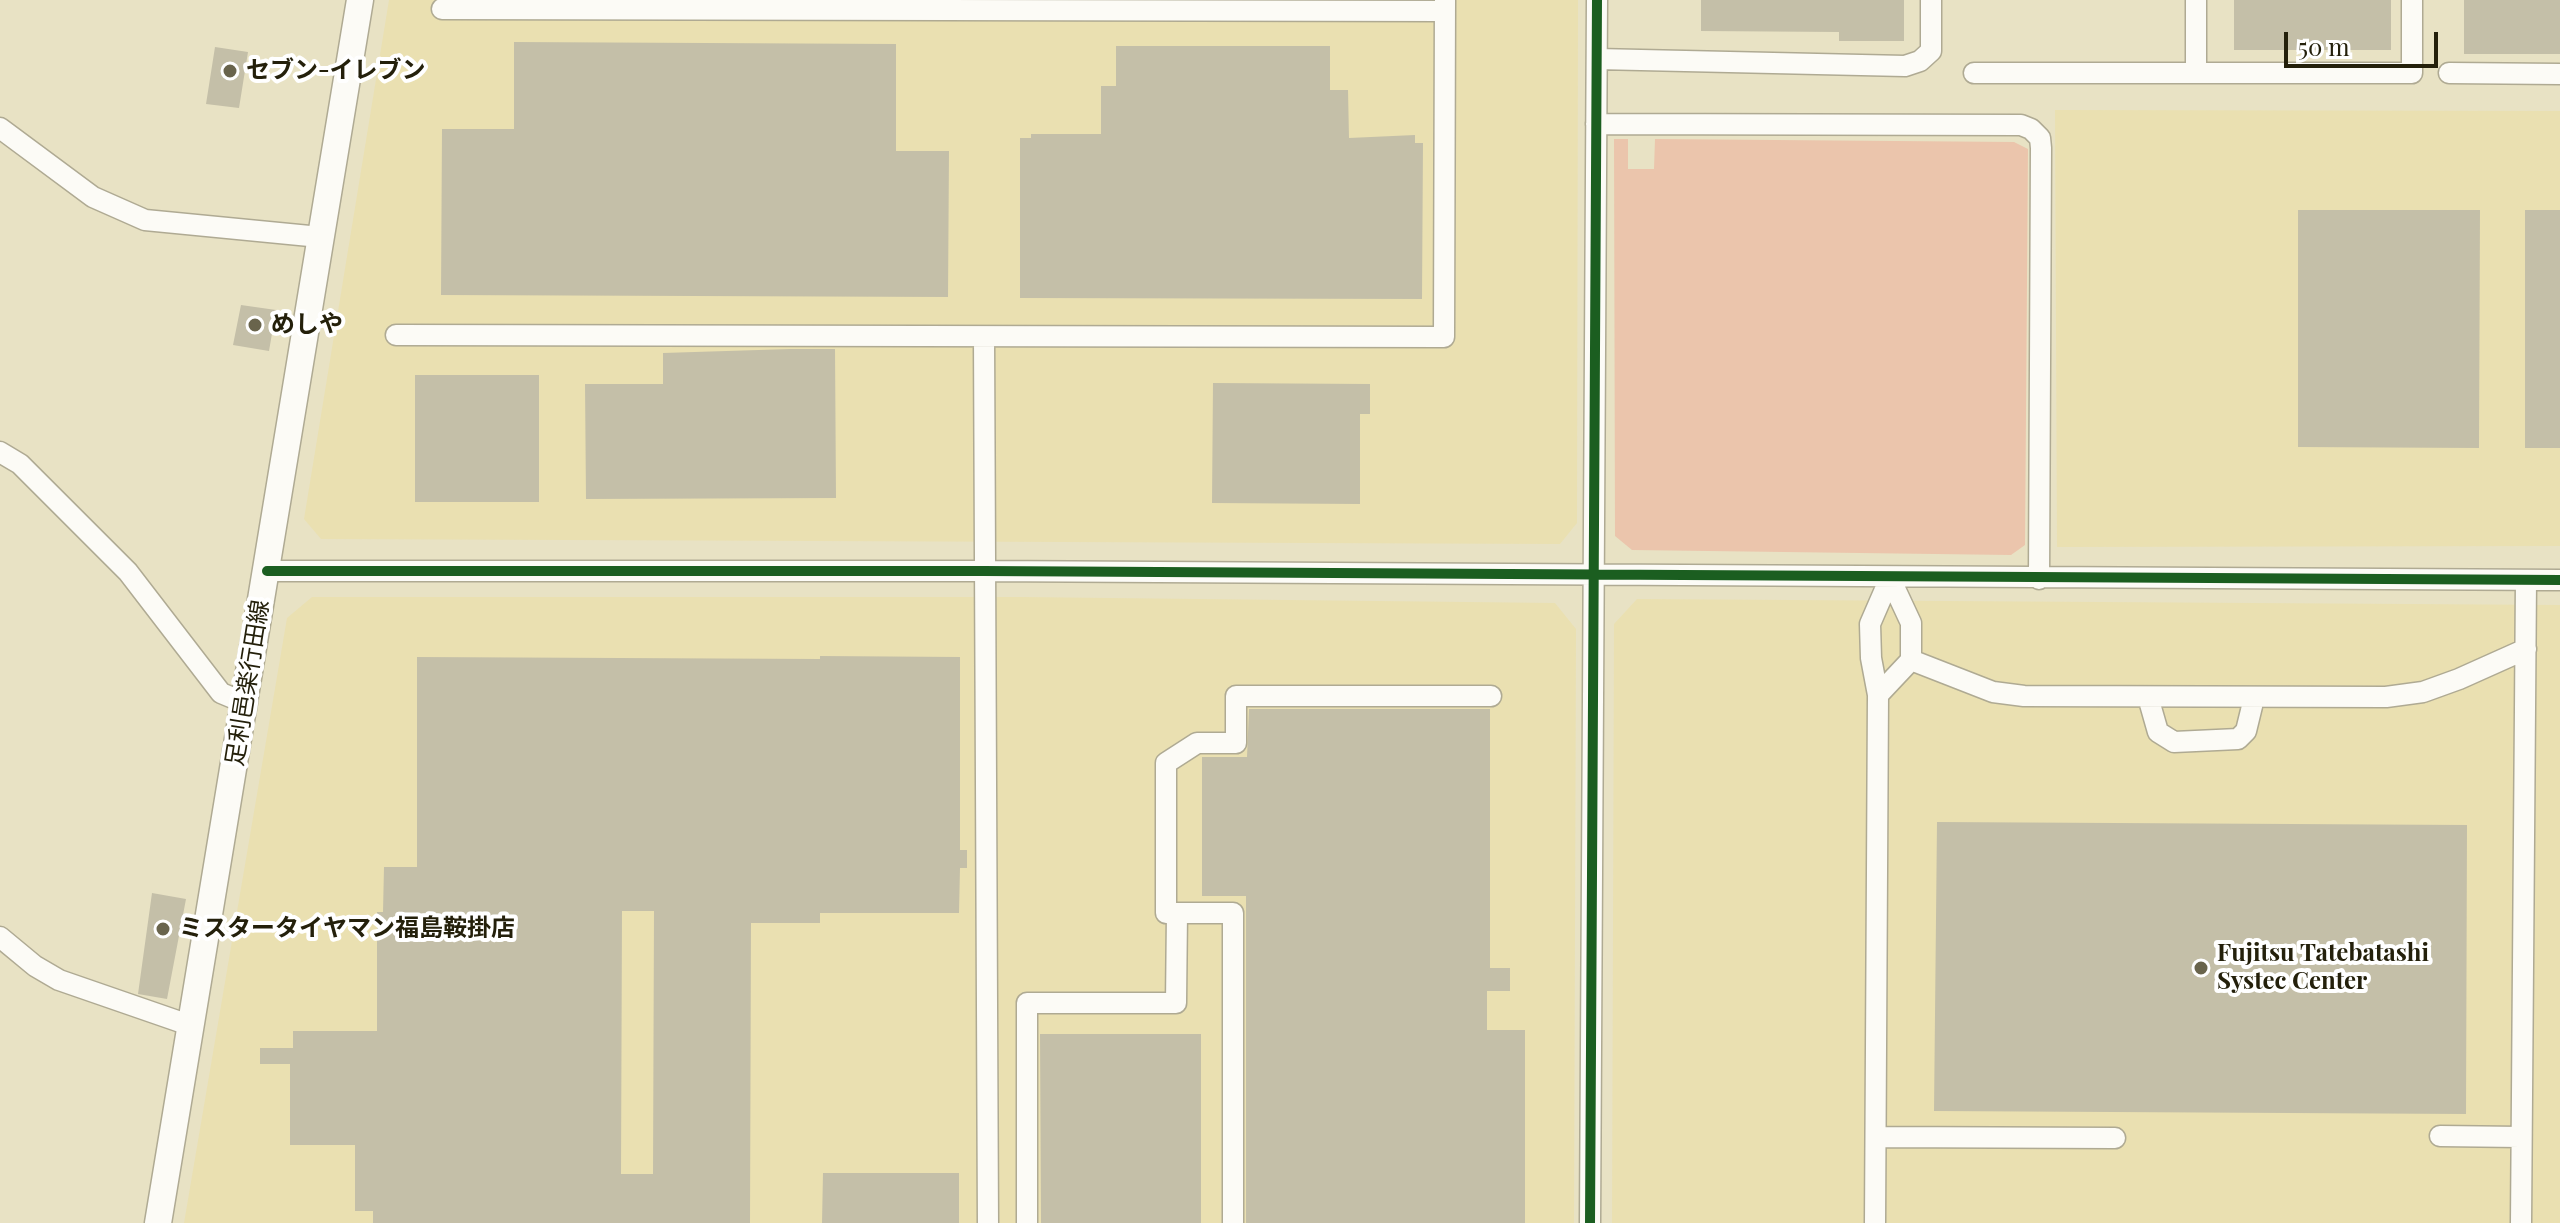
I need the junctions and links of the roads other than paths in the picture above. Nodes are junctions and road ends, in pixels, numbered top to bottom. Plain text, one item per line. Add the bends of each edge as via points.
1 (360, 0) edge
2 (1597, 0) edge
3 (1931, 0) edge
4 (2196, 0) edge
5 (2412, 0) edge
6 (1445, 5) edge
7 (442, 9) dead end
8 (1597, 59) junction
9 (1974, 73) dead end
10 (2196, 73) junction
11 (2449, 73) dead end
12 (2560, 74) edge
13 (1596, 124) junction
14 (0, 128) edge
15 (320, 237) junction
16 (396, 335) dead end
17 (984, 337) junction
18 (0, 452) edge
19 (267, 571) junction
20 (983, 571) junction
21 (1594, 576) junction
22 (1890, 578) junction
23 (2039, 579) junction
24 (2526, 580) junction
25 (2560, 580) edge
26 (2526, 649) junction
27 (1911, 660) junction
28 (1878, 695) junction
29 (1491, 696) dead end
30 (2148, 697) junction
31 (2254, 698) junction
32 (245, 703) junction
33 (1177, 913) junction
34 (0, 937) edge
35 (192, 1026) junction
36 (2440, 1136) dead end
37 (1876, 1137) junction
38 (2520, 1137) junction
39 (2115, 1138) dead end
40 (158, 1223) edge
41 (988, 1223) edge
42 (1027, 1223) edge
43 (1233, 1223) edge
44 (1590, 1223) edge
45 (1875, 1223) edge
46 (2521, 1223) edge

1 - 15 main road, 足利邑楽行田線
2 - 8 street
3 - 8 street via 1931,51 1905,66
4 - 10 street
5 - 10 street via 2412,73
6 - 7 street
6 - 17 street via 1444,337
8 - 13 street
9 - 10 street
11 - 12 street
13 - 21 street
13 - 23 street via 2005,125 2031,129 2040,138
14 - 15 street via 93,197 145,220
15 - 19 main road, 足利邑楽行田線
16 - 17 street
17 - 20 street
18 - 32 street via 20,464 128,572 221,693
19 - 20 street
19 - 32 main road, 足利邑楽行田線
20 - 21 street
20 - 41 street
21 - 22 street
21 - 44 street
22 - 23 street
22 - 27 street via 1911,623
22 - 28 street via 1870,624
23 - 24 street
24 - 25 street
24 - 26 street
26 - 31 street via 2423,692
26 - 38 street
27 - 28 street
27 - 30 street via 1993,692
28 - 37 street
29 - 33 street via 1236,696 1236,743 1197,743 1166,763 1166,913
30 - 31 street
30 - 31 street via 2158,732 2174,742 2238,739 2246,731
32 - 35 main road, 足利邑楽行田線
33 - 42 street via 1176,1003 1027,1003
33 - 43 street via 1233,913
34 - 35 street via 59,980
35 - 40 main road, 足利邑楽行田線
36 - 38 street
37 - 39 street
37 - 45 street
38 - 46 street

